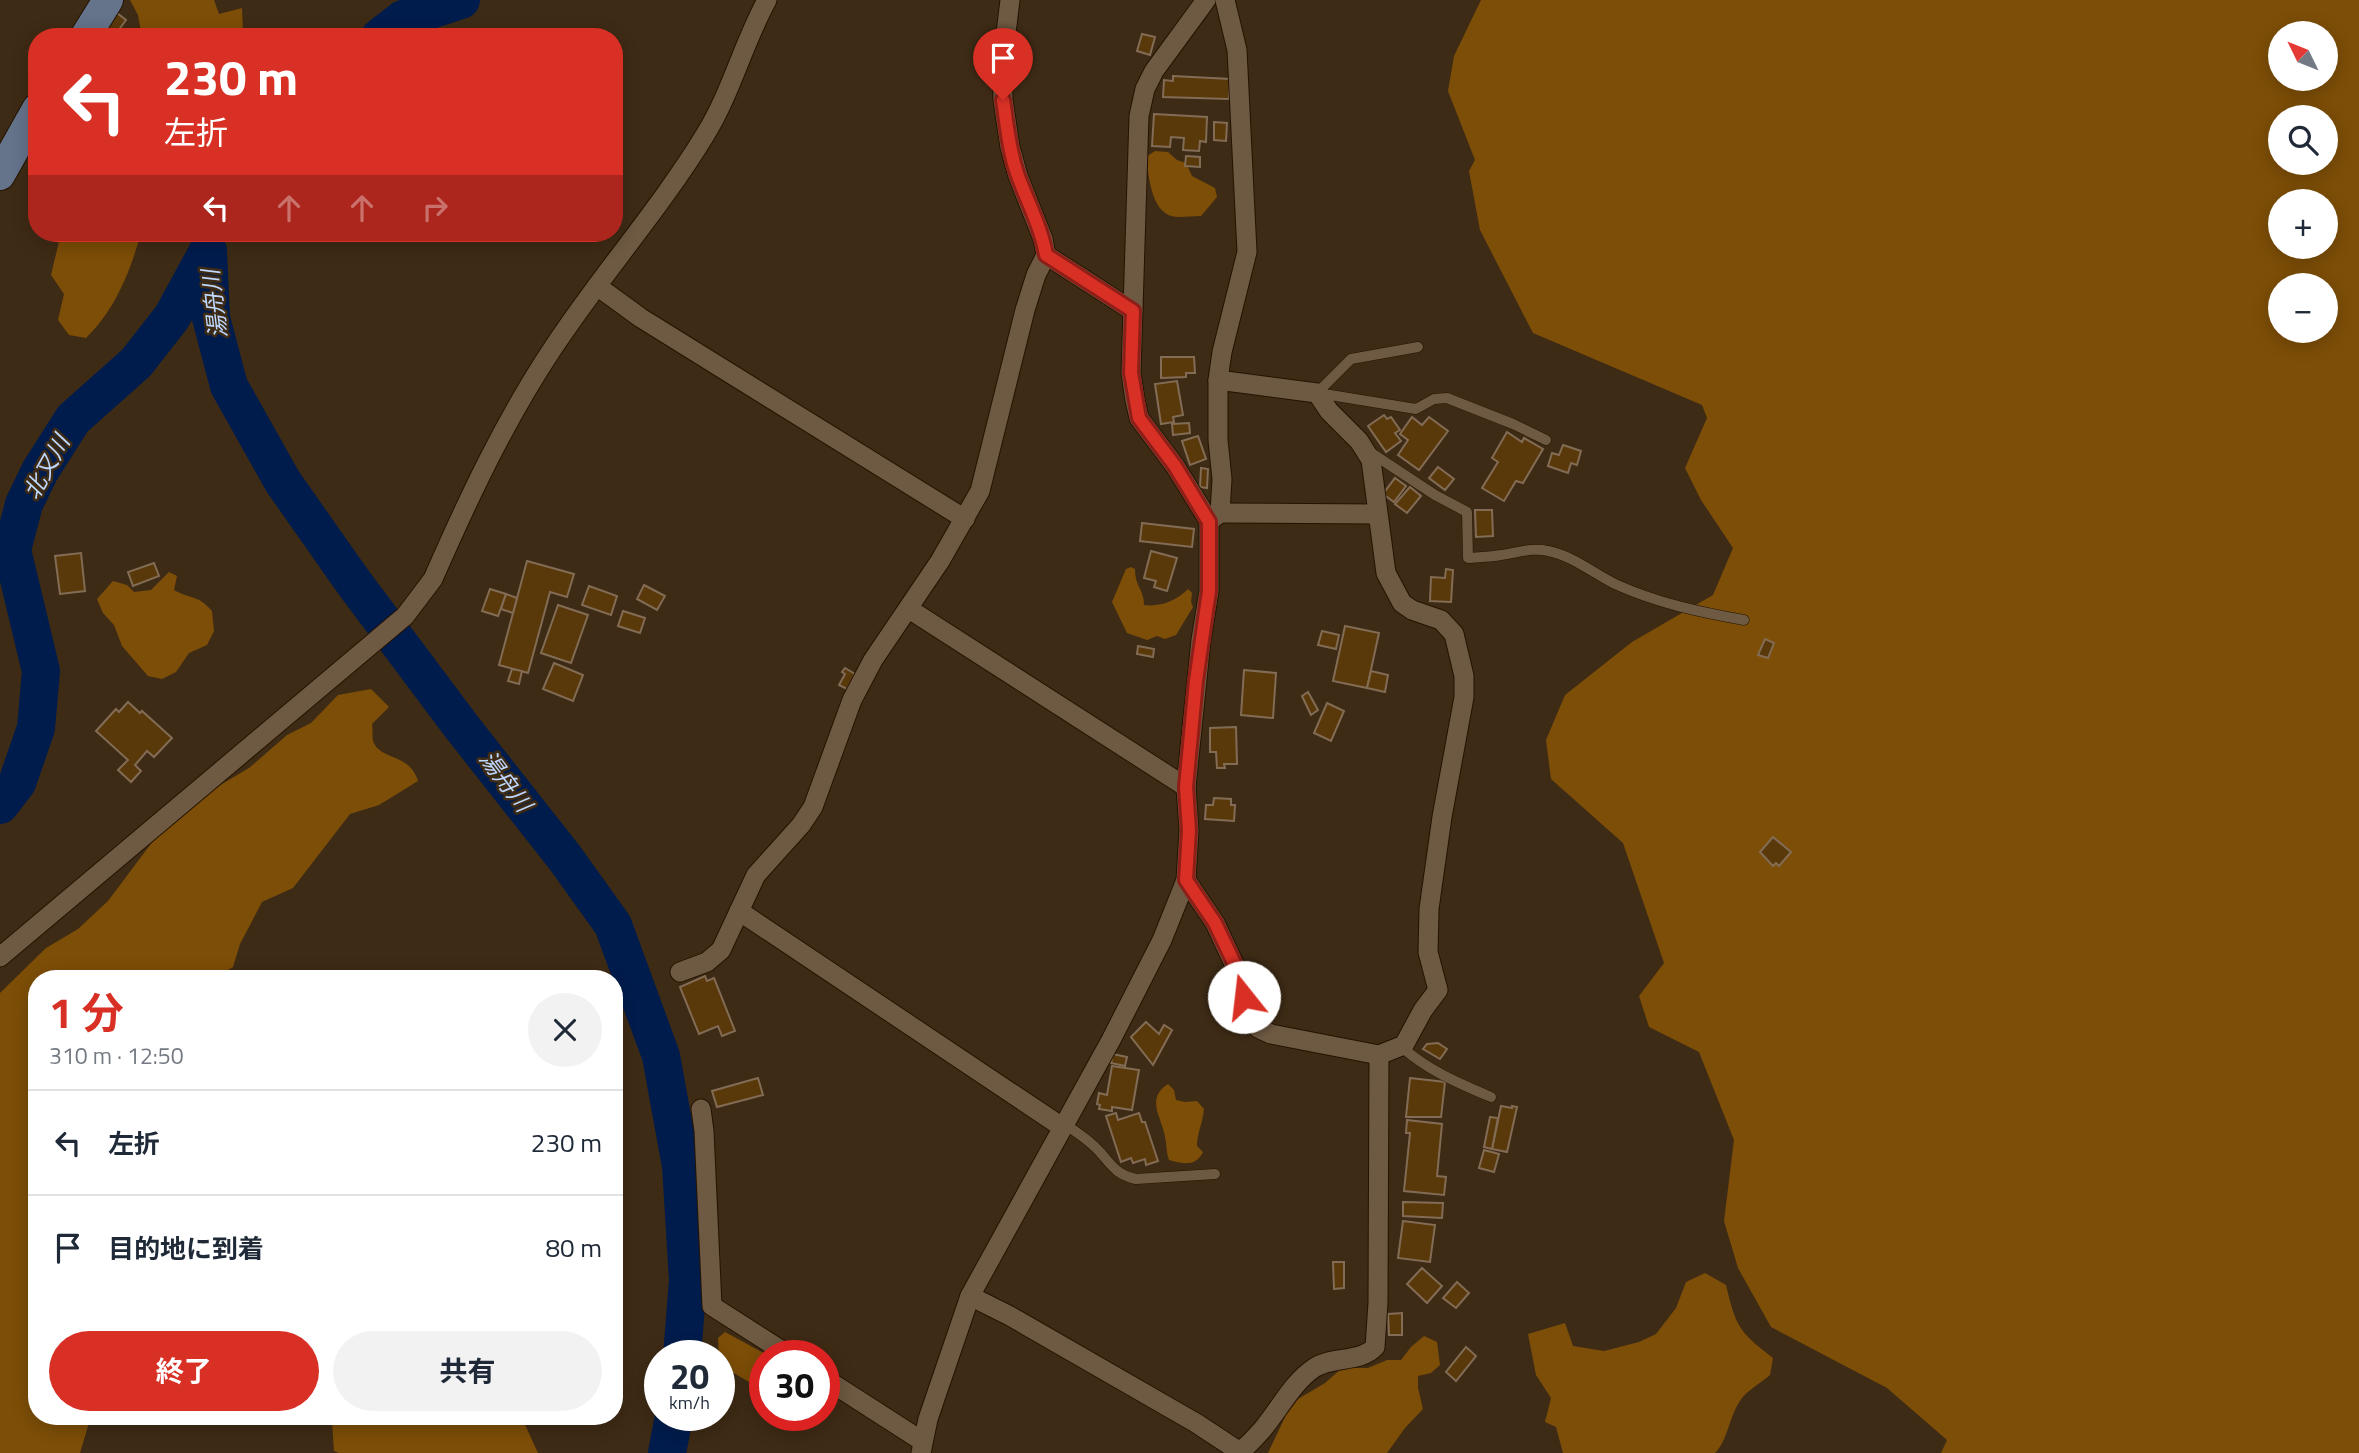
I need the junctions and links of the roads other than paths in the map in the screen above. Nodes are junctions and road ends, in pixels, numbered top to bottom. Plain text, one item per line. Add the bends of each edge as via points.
1 (108, 0) edge
2 (767, 0) edge
3 (1010, 0) edge
4 (1206, 0) edge
5 (1225, 0) edge
6 (91, 28) edge
7 (28, 125) edge
8 (0, 175) edge
9 (1046, 255) junction
10 (597, 286) junction
11 (1133, 311) junction
12 (1418, 347) dead end
13 (1218, 380) junction
14 (1317, 393) junction
15 (1546, 440) dead end
16 (1366, 450) junction
17 (1376, 514) junction
18 (1215, 517) junction
19 (965, 519) junction
20 (909, 609) junction
21 (1744, 620) dead end
22 (1186, 787) junction
23 (1186, 880) junction
24 (739, 911) junction
25 (0, 957) edge
26 (680, 972) dead end
27 (1407, 1051) junction
28 (1379, 1055) junction
29 (1491, 1097) dead end
30 (701, 1109) dead end
31 (1063, 1126) junction
32 (1215, 1174) dead end
33 (970, 1296) junction
34 (765, 1340) edge
35 (840, 1389) edge
36 (922, 1447) edge
37 (1240, 1453) edge

1 - 6 main road
2 - 10 street via 715,120
3 - 9 street via 1003,100 1018,176
4 - 11 street via 1145,89 1139,116
5 - 13 street via 1237,50 1247,252
7 - 8 main road
9 - 11 street
9 - 19 street via 1025,310 979,491
10 - 19 street
10 - 25 street via 515,411 433,579 405,616
11 - 18 street via 1131,373 1139,418
12 - 14 lane via 1351,359
13 - 14 street
13 - 18 street via 1222,479
14 - 15 lane via 1416,409 1447,398
14 - 16 street
16 - 17 street
16 - 21 lane via 1467,512 1468,558 1530,549 1549,551 1658,602
17 - 18 street
17 - 27 street via 1386,573 1402,603 1441,620 1454,634 1464,676 1429,909 1428,952 1438,990 1423,1010
18 - 22 street
19 - 20 street
20 - 22 street
20 - 24 street via 873,660 852,701 813,807 756,875
22 - 23 street
23 - 28 street via 1215,923 1235,965 1248,1016 1258,1028
23 - 31 street via 1162,940
24 - 26 street via 721,950 707,962
24 - 31 street
27 - 28 street
27 - 29 lane via 1458,1083
28 - 37 street via 1375,1347 1362,1355 1318,1365 1304,1375
30 - 34 street via 712,1306
31 - 32 lane via 1089,1142 1113,1170 1126,1177
31 - 33 street
33 - 36 street
33 - 37 street
35 - 36 street

